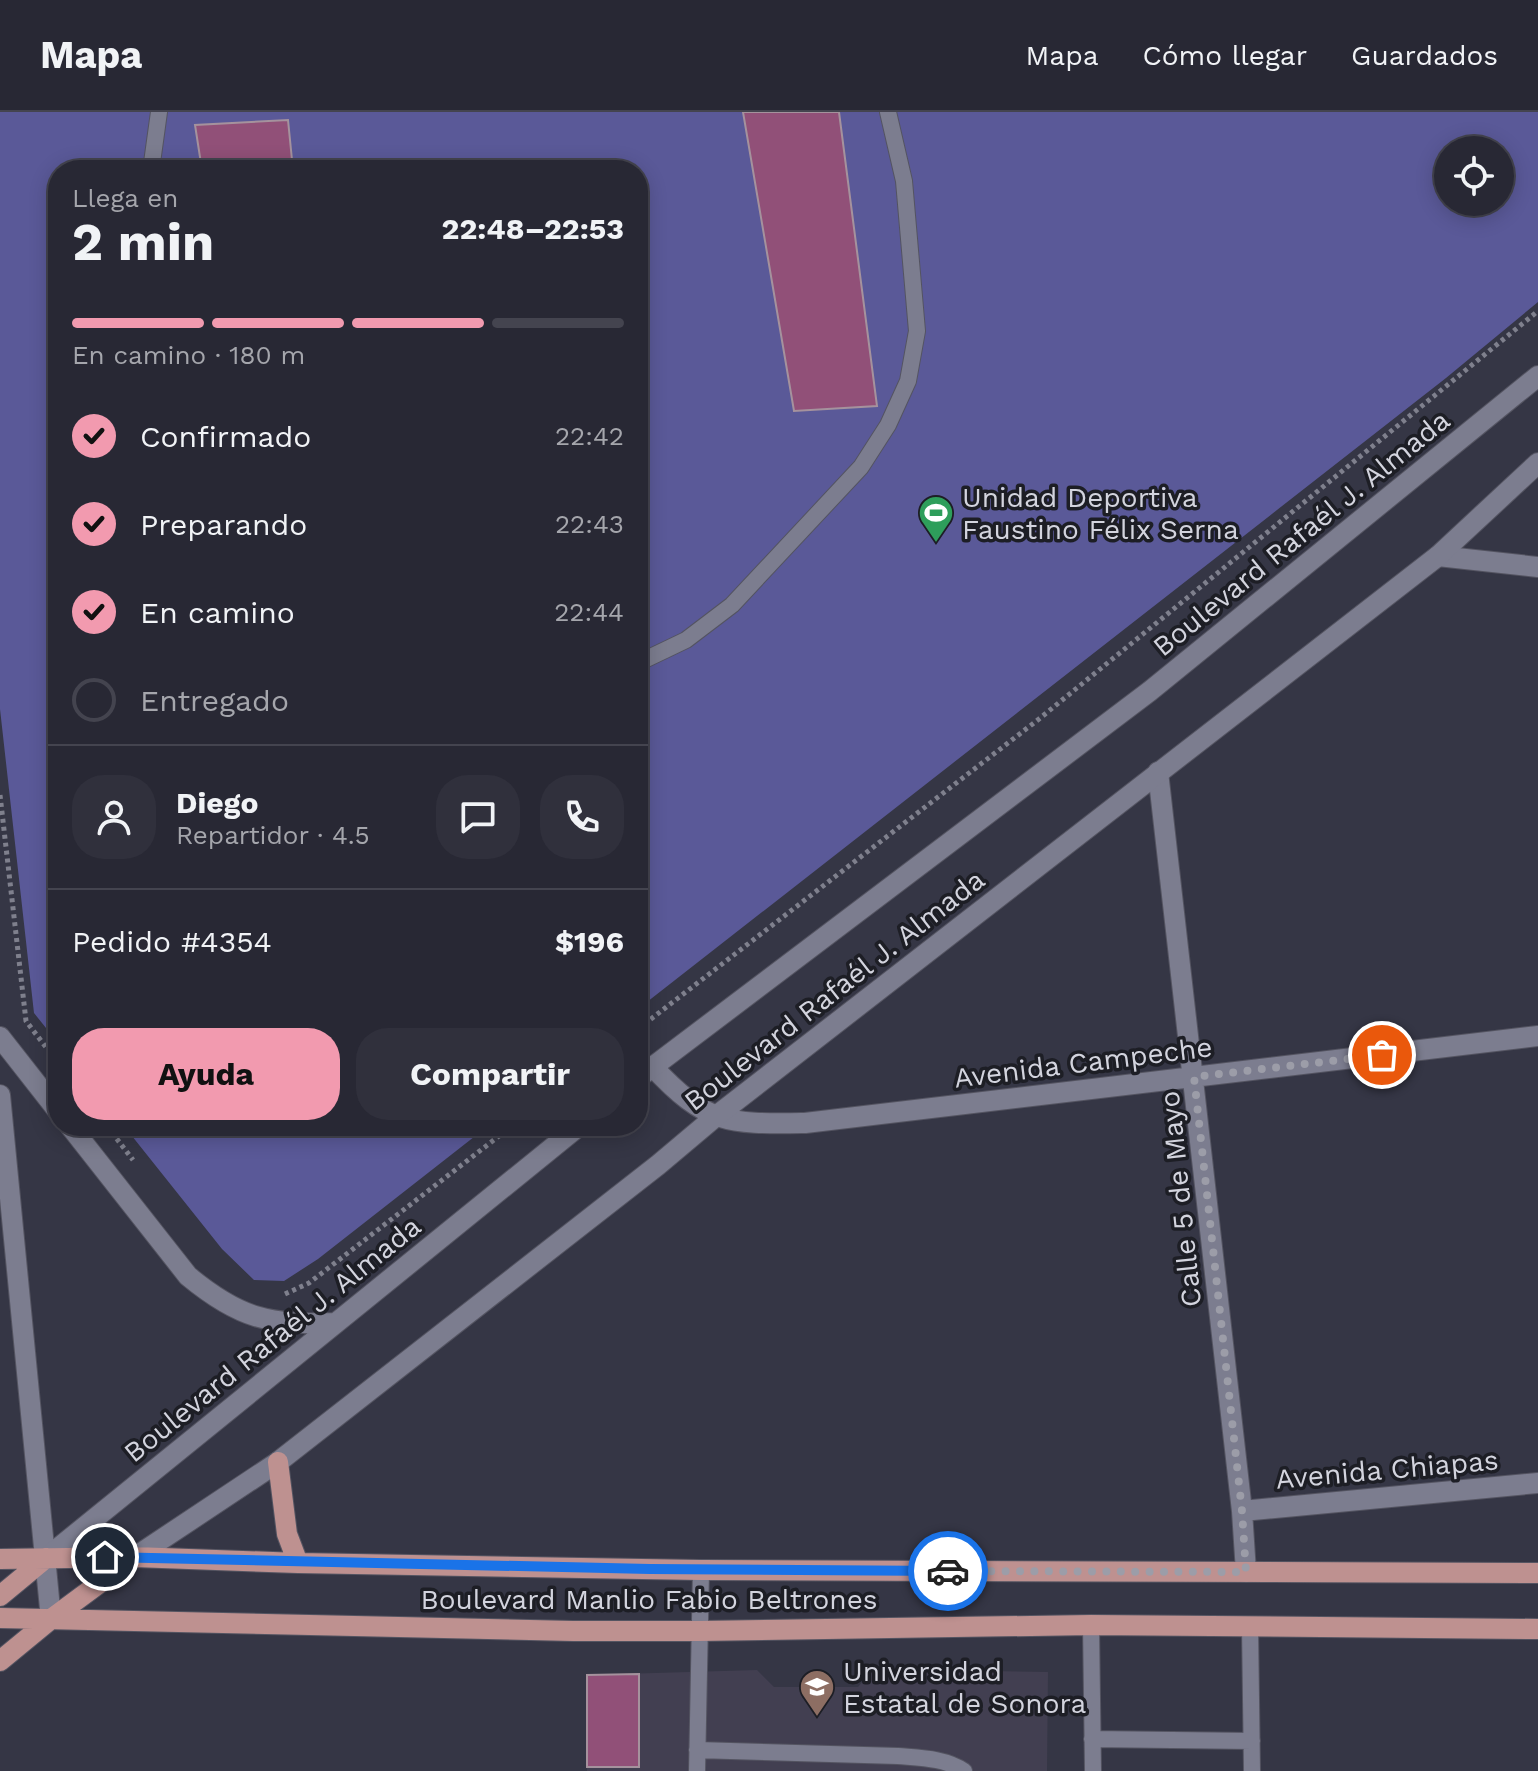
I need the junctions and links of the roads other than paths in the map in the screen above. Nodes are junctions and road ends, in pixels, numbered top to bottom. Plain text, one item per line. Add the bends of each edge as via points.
1 (159, 112) edge
2 (888, 112) edge
3 (152, 160) edge
4 (1538, 376) edge
5 (1538, 463) edge
6 (1438, 556) junction
7 (1538, 567) edge
8 (648, 658) edge
9 (1158, 772) junction
10 (1538, 1036) edge
11 (0, 1037) edge
12 (648, 1070) edge
13 (648, 1074) edge
14 (1194, 1077) junction
15 (0, 1095) edge
16 (48, 1098) edge
17 (715, 1117) junction
18 (78, 1136) edge
19 (567, 1136) edge
20 (336, 1323) junction
21 (278, 1462) junction
22 (1538, 1483) edge
23 (1242, 1511) junction
24 (135, 1557) junction
25 (46, 1558) junction
26 (0, 1559) edge
27 (298, 1563) junction
28 (701, 1570) junction
29 (1246, 1572) junction
30 (1538, 1573) edge
31 (0, 1596) edge
32 (0, 1618) edge
33 (51, 1619) junction
34 (1091, 1625) junction
35 (1250, 1627) junction
36 (1538, 1629) edge
37 (699, 1631) junction
38 (0, 1661) edge
39 (1092, 1739) junction
40 (1252, 1741) junction
41 (697, 1750) junction
42 (697, 1771) edge
43 (964, 1771) edge
44 (1093, 1771) edge
45 (1252, 1771) edge

1 - 3 lane
2 - 8 lane via 904,181 917,331 908,381 861,467 732,605 686,640
4 - 12 main road, Boulevard Rafaél J. Almada via 1150,691
5 - 6 main road, Boulevard Rafaél J. Almada
6 - 7 main road
6 - 9 main road, Boulevard Rafaél J. Almada
9 - 14 main road, Calle 5 de Mayo
9 - 17 main road, Boulevard Rafaél J. Almada
10 - 14 main road, Avenida Campeche
11 - 16 main road
13 - 17 main road, Avenida Campeche
14 - 17 main road, Avenida Campeche via 805,1123 749,1124
14 - 23 main road, Calle 5 de Mayo
15 - 25 main road
17 - 21 main road, Boulevard Rafaél J. Almada
18 - 20 main road via 188,1276 208,1293 254,1317 282,1324
19 - 20 main road, Boulevard Rafaél J. Almada
20 - 25 main road, Boulevard Rafaél J. Almada
21 - 24 main road, Boulevard Rafaél J. Almada
21 - 27 main road via 287,1534
22 - 23 main road, Avenida Chiapas
23 - 29 main road, Calle 5 de Mayo
24 - 25 main road, Boulevard Manlio Fabio Beltrones
24 - 27 main road, Boulevard Manlio Fabio Beltrones
24 - 33 main road, Boulevard Rafaél J. Almada
25 - 26 main road, Boulevard Manlio Fabio Beltrones
25 - 31 main road, Boulevard Rafaél J. Almada
25 - 33 main road
27 - 28 main road, Boulevard Manlio Fabio Beltrones
28 - 29 main road, Boulevard Manlio Fabio Beltrones
28 - 37 lane
29 - 30 main road, Boulevard Manlio Fabio Beltrones
32 - 33 main road, Boulevard Manlio Fabio Beltrones
33 - 37 main road, Boulevard Manlio Fabio Beltrones
33 - 38 main road, Boulevard Rafaél J. Almada
34 - 35 main road, Boulevard Manlio Fabio Beltrones
34 - 37 main road, Boulevard Manlio Fabio Beltrones
34 - 39 lane
35 - 36 main road, Boulevard Manlio Fabio Beltrones
35 - 40 lane
37 - 41 lane
39 - 40 lane
39 - 44 lane
40 - 45 lane
41 - 42 lane
41 - 43 lane via 898,1756 930,1759

